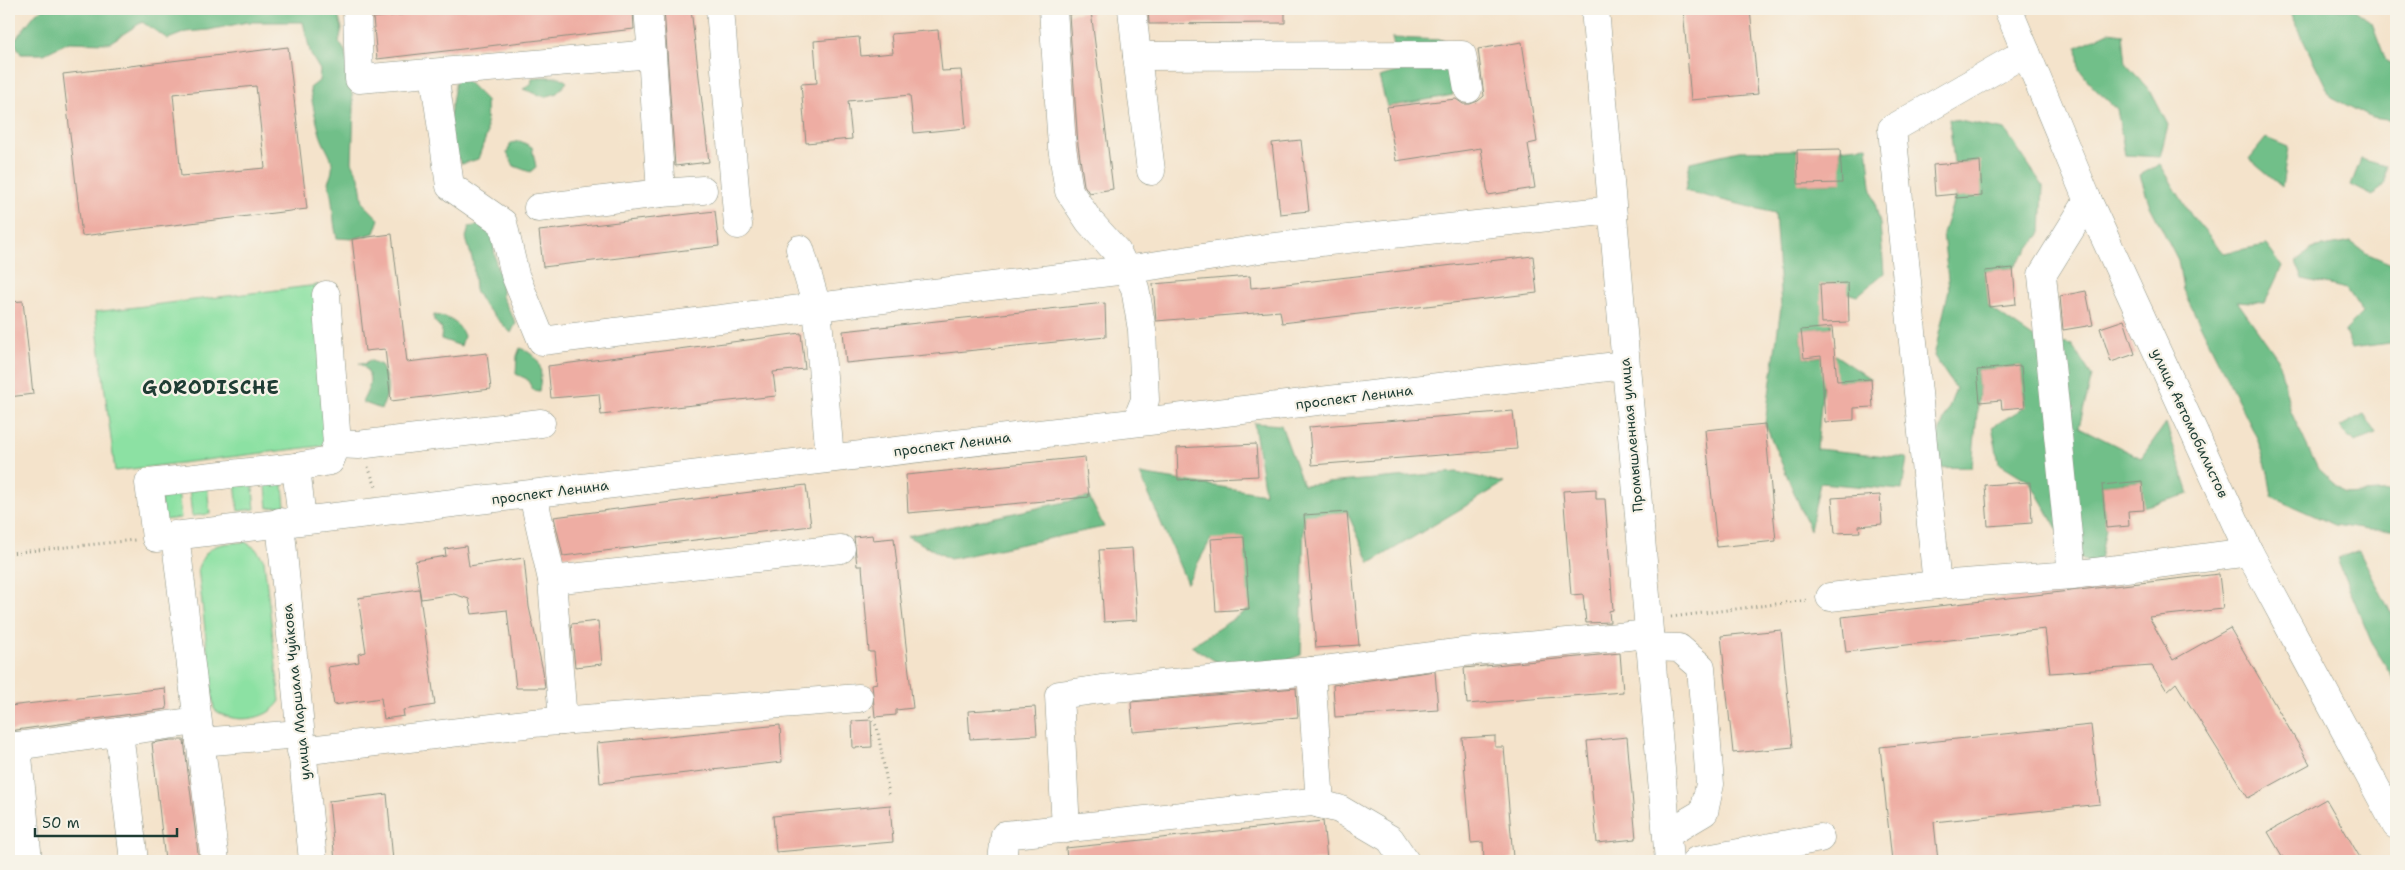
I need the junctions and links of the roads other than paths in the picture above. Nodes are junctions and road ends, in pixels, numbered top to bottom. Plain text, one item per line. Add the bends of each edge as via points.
1 (357, 9) edge
2 (648, 9) edge
3 (720, 9) edge
4 (1053, 9) edge
5 (1132, 9) edge
6 (1595, 9) edge
7 (2008, 9) edge
8 (2026, 52) junction
9 (652, 54) junction
10 (1137, 56) junction
11 (434, 73) junction
12 (1468, 89) dead end
13 (1151, 172) dead end
14 (703, 190) dead end
15 (661, 193) junction
16 (2088, 201) junction
17 (538, 208) dead end
18 (1612, 210) junction
19 (738, 225) dead end
20 (800, 249) dead end
21 (1126, 270) junction
22 (326, 296) dead end
23 (817, 307) junction
24 (1624, 365) junction
25 (1136, 422) junction
26 (541, 423) dead end
27 (348, 444) junction
28 (830, 458) junction
29 (296, 467) junction
30 (534, 495) junction
31 (291, 521) junction
32 (165, 536) junction
33 (841, 549) dead end
34 (2250, 552) junction
35 (2072, 575) junction
36 (552, 580) junction
37 (1937, 585) junction
38 (1830, 597) road end
39 (1649, 634) junction
40 (1311, 671) junction
41 (860, 698) road end
42 (563, 721) junction
43 (120, 732) junction
44 (199, 732) junction
45 (301, 742) junction
46 (13, 746) edge
47 (1320, 804) junction
48 (2396, 825) edge
49 (1066, 829) junction
50 (1667, 834) junction
51 (1820, 838) dead end
52 (28, 861) edge
53 (134, 861) edge
54 (215, 861) edge
55 (313, 861) edge
56 (1002, 861) edge
57 (1405, 861) edge
58 (1669, 861) edge
59 (1696, 861) edge

1 - 11 street via 359,79
2 - 9 street
3 - 19 street
4 - 21 street via 1062,146 1069,191 1089,221 1117,252
5 - 10 street
6 - 18 street, Промышленная улица
7 - 8 street, улица Автомобилистов
8 - 16 street, улица Автомобилистов
8 - 37 street via 1892,130
9 - 11 street
9 - 15 street
10 - 12 street via 1462,55
10 - 13 street
11 - 23 street via 450,186 503,223 515,275 542,341
14 - 15 street
15 - 17 street
16 - 34 street, улица Автомобилистов
16 - 35 street via 2042,275
18 - 21 street via 1266,248
18 - 24 street, Промышленная улица
20 - 23 street
21 - 23 street
21 - 25 street via 1135,288 1142,330 1146,400
22 - 27 street
23 - 28 street
24 - 25 street, проспект Ленина
24 - 39 street, Промышленная улица
25 - 28 street, проспект Ленина
26 - 27 street
27 - 29 street via 330,460
28 - 30 street, проспект Ленина
29 - 31 street, улица Маршала Чуйкова
29 - 32 street via 149,483
30 - 31 street, проспект Ленина
30 - 36 street
31 - 32 street, проспект Ленина
31 - 45 street, улица Маршала Чуйкова
32 - 44 street
33 - 36 street
34 - 35 street
34 - 48 street, улица Автомобилистов
35 - 37 street
36 - 42 street
37 - 38 street
39 - 40 street
39 - 50 street, Промышленная улица
39 - 50 street via 1679,648 1701,667 1710,784 1704,812
40 - 47 street
40 - 49 street via 1059,695
41 - 42 street
42 - 45 street
43 - 44 street
43 - 46 street
43 - 53 street
44 - 45 street
44 - 54 street
45 - 55 street, улица Маршала Чуйкова
46 - 52 street
47 - 49 street via 1312,802
47 - 57 street via 1339,809 1390,839
49 - 56 street via 1005,835
50 - 58 street, Промышленная улица
51 - 59 street

